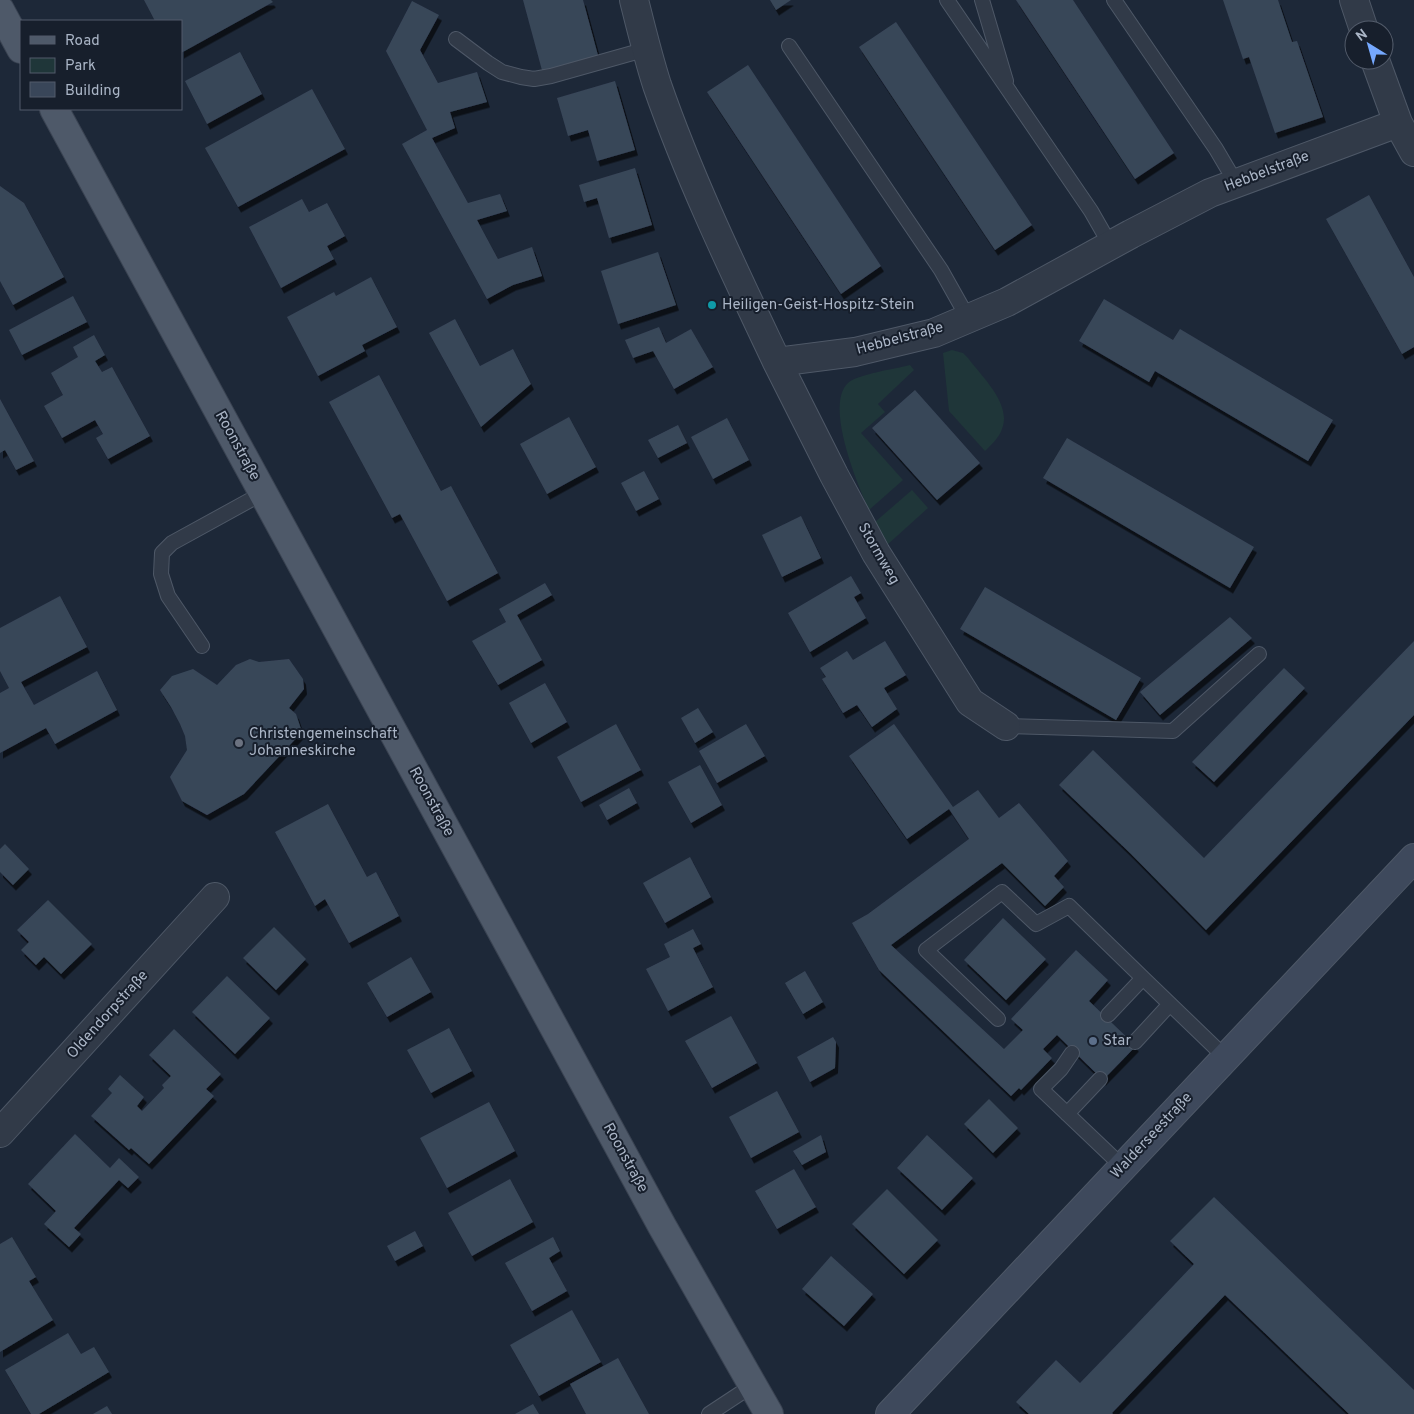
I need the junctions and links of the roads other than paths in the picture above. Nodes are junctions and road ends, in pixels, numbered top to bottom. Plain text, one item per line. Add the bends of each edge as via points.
1 (634, 0) edge
2 (947, 0) edge
3 (982, 0) edge
4 (1114, 0) edge
5 (1354, 0) edge
6 (0, 10) edge
7 (1361, 20) edge
8 (456, 39) dead end
9 (789, 46) dead end
10 (20, 47) edge
11 (647, 49) junction
12 (1379, 70) edge
13 (1010, 93) junction
14 (55, 110) edge
15 (1398, 123) junction
16 (1414, 152) edge
17 (1236, 183) junction
18 (1111, 246) junction
19 (968, 318) junction
20 (777, 362) junction
21 (263, 493) junction
22 (202, 646) dead end
23 (1259, 654) dead end
24 (1006, 726) joint
25 (1414, 858) edge
26 (215, 897) dead end
27 (1143, 978) junction
28 (1170, 1004) junction
29 (1108, 1015) dead end
30 (998, 1019) dead end
31 (1135, 1042) dead end
32 (1072, 1053) dead end
33 (1226, 1058) junction
34 (1100, 1079) dead end
35 (1067, 1114) junction
36 (0, 1133) edge
37 (1123, 1167) junction
38 (753, 1385) junction
39 (709, 1414) edge
40 (769, 1414) edge
41 (890, 1414) edge

1 - 11 street
2 - 13 lane
3 - 13 lane
4 - 17 lane
5 - 7 street
6 - 10 main road
8 - 11 lane via 502,72 534,79
9 - 19 lane via 941,270
11 - 20 street via 678,141 713,226
12 - 15 street
13 - 18 lane
14 - 21 main road, Roonstraße
15 - 16 street
15 - 17 street, Hebbelstraße
17 - 18 street, Hebbelstraße via 1210,193
18 - 19 street, Hebbelstraße via 1007,302
19 - 20 street, Hebbelstraße via 934,332 855,352
20 - 24 street, Stormweg via 876,553 970,702
21 - 22 lane via 172,543 162,553 160,574 168,596
21 - 38 main road, Roonstraße
23 - 24 lane via 1173,731
25 - 33 main road, Walderseestraße
26 - 36 street, Oldendorpstraße
27 - 28 lane
27 - 29 lane
27 - 30 lane via 1070,906 1036,924 1002,892 926,950
28 - 31 lane
28 - 33 lane
32 - 35 lane via 1041,1089
33 - 37 main road, Walderseestraße
34 - 35 lane
35 - 37 lane
37 - 41 main road, Walderseestraße
38 - 39 lane
38 - 40 main road, Roonstraße

